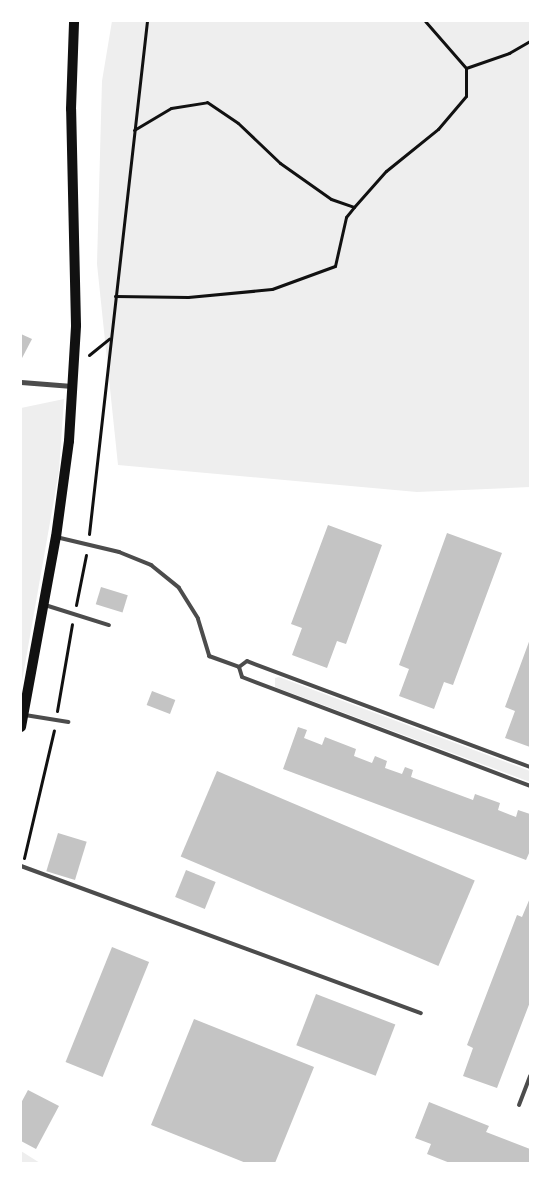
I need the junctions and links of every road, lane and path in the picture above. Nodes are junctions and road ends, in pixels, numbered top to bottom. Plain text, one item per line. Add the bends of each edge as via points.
1 (74, 21) edge
2 (146, 21) edge
3 (425, 21) edge
4 (530, 41) edge
5 (466, 68) junction
6 (134, 130) junction
7 (354, 207) junction
8 (115, 296) junction
9 (21, 382) edge
10 (73, 386) junction
11 (56, 537) junction
12 (88, 544) junction
13 (44, 604) junction
14 (74, 613) junction
15 (109, 625) dead end
16 (239, 667) junction
17 (24, 714) junction
18 (55, 720) junction
19 (68, 722) dead end
20 (21, 726) edge
21 (530, 767) edge
22 (530, 786) edge
23 (22, 866) edge
24 (421, 1013) dead end
25 (530, 1076) edge
26 (519, 1105) dead end

1 - 10 main road via 71,109 76,324
2 - 6 path
3 - 5 path
4 - 5 path via 509,53
5 - 7 path via 466,96 438,129 386,172
6 - 7 path via 171,108 207,102 238,123 280,163 324,194
6 - 8 path
7 - 8 path via 346,217 335,266 281,286 188,297
8 - 12 path
9 - 10 street
10 - 11 main road
11 - 12 lane
11 - 13 main road
12 - 14 path
12 - 16 lane via 120,552 151,565 179,588 198,619 209,656
13 - 14 lane
13 - 17 main road
14 - 15 lane
14 - 18 path
16 - 21 lane via 247,661
16 - 22 lane via 242,678
17 - 18 lane
17 - 20 main road
18 - 19 lane
18 - 23 path
23 - 24 lane
25 - 26 lane

